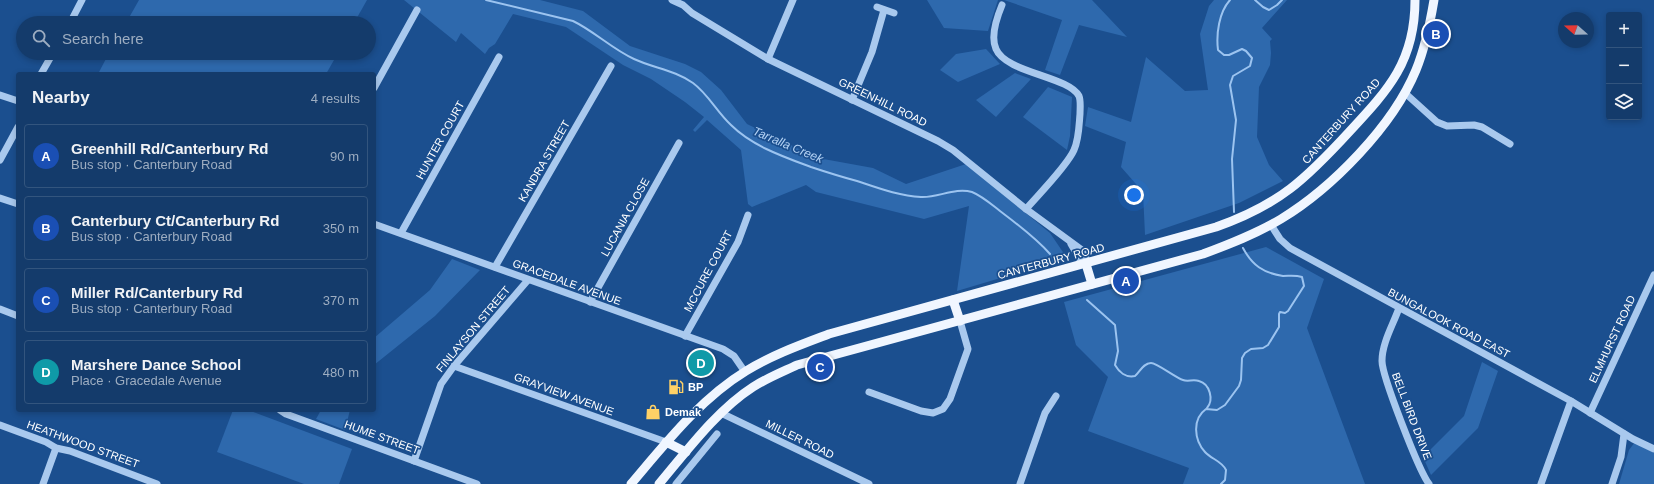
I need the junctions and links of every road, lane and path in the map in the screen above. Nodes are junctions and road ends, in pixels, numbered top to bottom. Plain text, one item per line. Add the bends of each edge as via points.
1 (82, 0) edge
2 (672, 0) edge
3 (793, 0) edge
4 (1415, 0) edge
5 (1434, 0) edge
6 (684, 2) edge
7 (1002, 5) dead end
8 (877, 7) dead end
9 (417, 10) dead end
10 (884, 10) junction
11 (894, 13) dead end
12 (74, 16) edge
13 (499, 57) dead end
14 (768, 59) junction
15 (49, 60) edge
16 (611, 66) dead end
17 (42, 72) edge
18 (1392, 82) junction
19 (376, 84) edge
20 (1405, 93) junction
21 (0, 95) edge
22 (16, 100) edge
23 (852, 100) junction
24 (16, 131) edge
25 (679, 143) dead end
26 (1510, 144) dead end
27 (0, 160) edge
28 (0, 198) edge
29 (16, 203) edge
30 (1026, 209) junction
31 (748, 215) dead end
32 (376, 225) edge
33 (1271, 225) junction
34 (401, 233) junction
35 (1086, 264) junction
36 (495, 267) junction
37 (1654, 275) edge
38 (528, 280) junction
39 (1092, 284) junction
40 (953, 300) junction
41 (590, 302) junction
42 (1399, 308) junction
43 (0, 309) edge
44 (16, 315) edge
45 (960, 321) junction
46 (685, 336) junction
47 (454, 366) junction
48 (745, 372) junction
49 (869, 392) dead end
50 (1056, 396) dead end
51 (1571, 401) junction
52 (283, 412) edge
53 (722, 413) junction
54 (1590, 413) junction
55 (0, 425) edge
56 (717, 434) dead end
57 (1624, 434) junction
58 (666, 442) junction
59 (56, 448) junction
60 (1654, 449) edge
61 (686, 452) junction
62 (414, 461) junction
63 (662, 483) edge
64 (43, 484) edge
65 (157, 484) edge
66 (477, 484) edge
67 (631, 484) edge
68 (676, 484) edge
69 (869, 484) edge
70 (1020, 484) edge
71 (1429, 484) edge
72 (1541, 484) edge
73 (1612, 484) edge

1 - 12 street
2 - 6 street, GREENHILL ROAD
3 - 14 street
4 - 18 main road, CANTERBURY ROAD via 1414,24 1409,46
5 - 20 main road via 1425,45 1416,72
6 - 14 street, GREENHILL ROAD via 692,13
7 - 30 street via 994,31 995,49 999,54 1009,63 1065,85 1076,92 1080,100 1074,150
8 - 10 street
9 - 19 street
10 - 11 street
10 - 23 street via 872,52
13 - 34 street, HUNTER COURT
14 - 23 street, GREENHILL ROAD
15 - 17 street
16 - 36 street, KANDRA STREET
18 - 20 main road
18 - 35 main road, CANTERBURY ROAD via 1311,172 1268,205 1216,227
20 - 26 street via 1437,122 1447,126 1482,127
20 - 33 main road via 1387,120 1342,170 1306,202
21 - 22 street
23 - 30 street, GREENHILL ROAD via 953,150
24 - 27 street
25 - 41 street, LUCANIA CLOSE
28 - 29 street
30 - 35 street, GREENHILL ROAD via 1085,254
31 - 46 street, MCCURE COURT via 738,242
32 - 34 street, GRACEDALE AVENUE
33 - 39 main road via 1203,254
33 - 42 street, BUNGALOOK ROAD EAST via 1290,248
34 - 36 street, GRACEDALE AVENUE
35 - 39 main road
35 - 40 main road, CANTERBURY ROAD
36 - 38 street, GRACEDALE AVENUE
37 - 54 street, ELMHURST ROAD
38 - 41 street, GRACEDALE AVENUE
38 - 47 street, FINLAYSON STREET
39 - 45 main road
40 - 45 main road
40 - 48 main road, CANTERBURY ROAD via 829,334 785,350
41 - 46 street, GRACEDALE AVENUE
42 - 51 street, BUNGALOOK ROAD EAST
42 - 71 street, BELL BIRD DRIVE via 1382,355 1383,371 1418,463
43 - 44 street
45 - 49 street via 968,349 950,399 943,409 932,412 920,411
45 - 53 main road via 797,365 752,388
46 - 48 street, GRACEDALE AVENUE via 728,352
47 - 58 street, GRAYVIEW AVENUE
47 - 62 street, FINLAYSON STREET via 441,384
48 - 58 main road, CANTERBURY ROAD via 704,404
50 - 70 street via 1045,414
51 - 54 street, BUNGALOOK ROAD EAST
51 - 72 street
52 - 62 street, HUME STREET
53 - 61 main road via 709,424
53 - 69 street, MILLER ROAD
54 - 57 street, BUNGALOOK ROAD EAST
55 - 59 street, HEATHWOOD STREET
56 - 68 street
57 - 60 street, BUNGALOOK ROAD EAST
57 - 73 street via 1621,457
58 - 61 main road
58 - 67 main road, CANTERBURY ROAD
59 - 64 street
59 - 65 street, HEATHWOOD STREET
61 - 63 main road
62 - 66 street, HUME STREET

